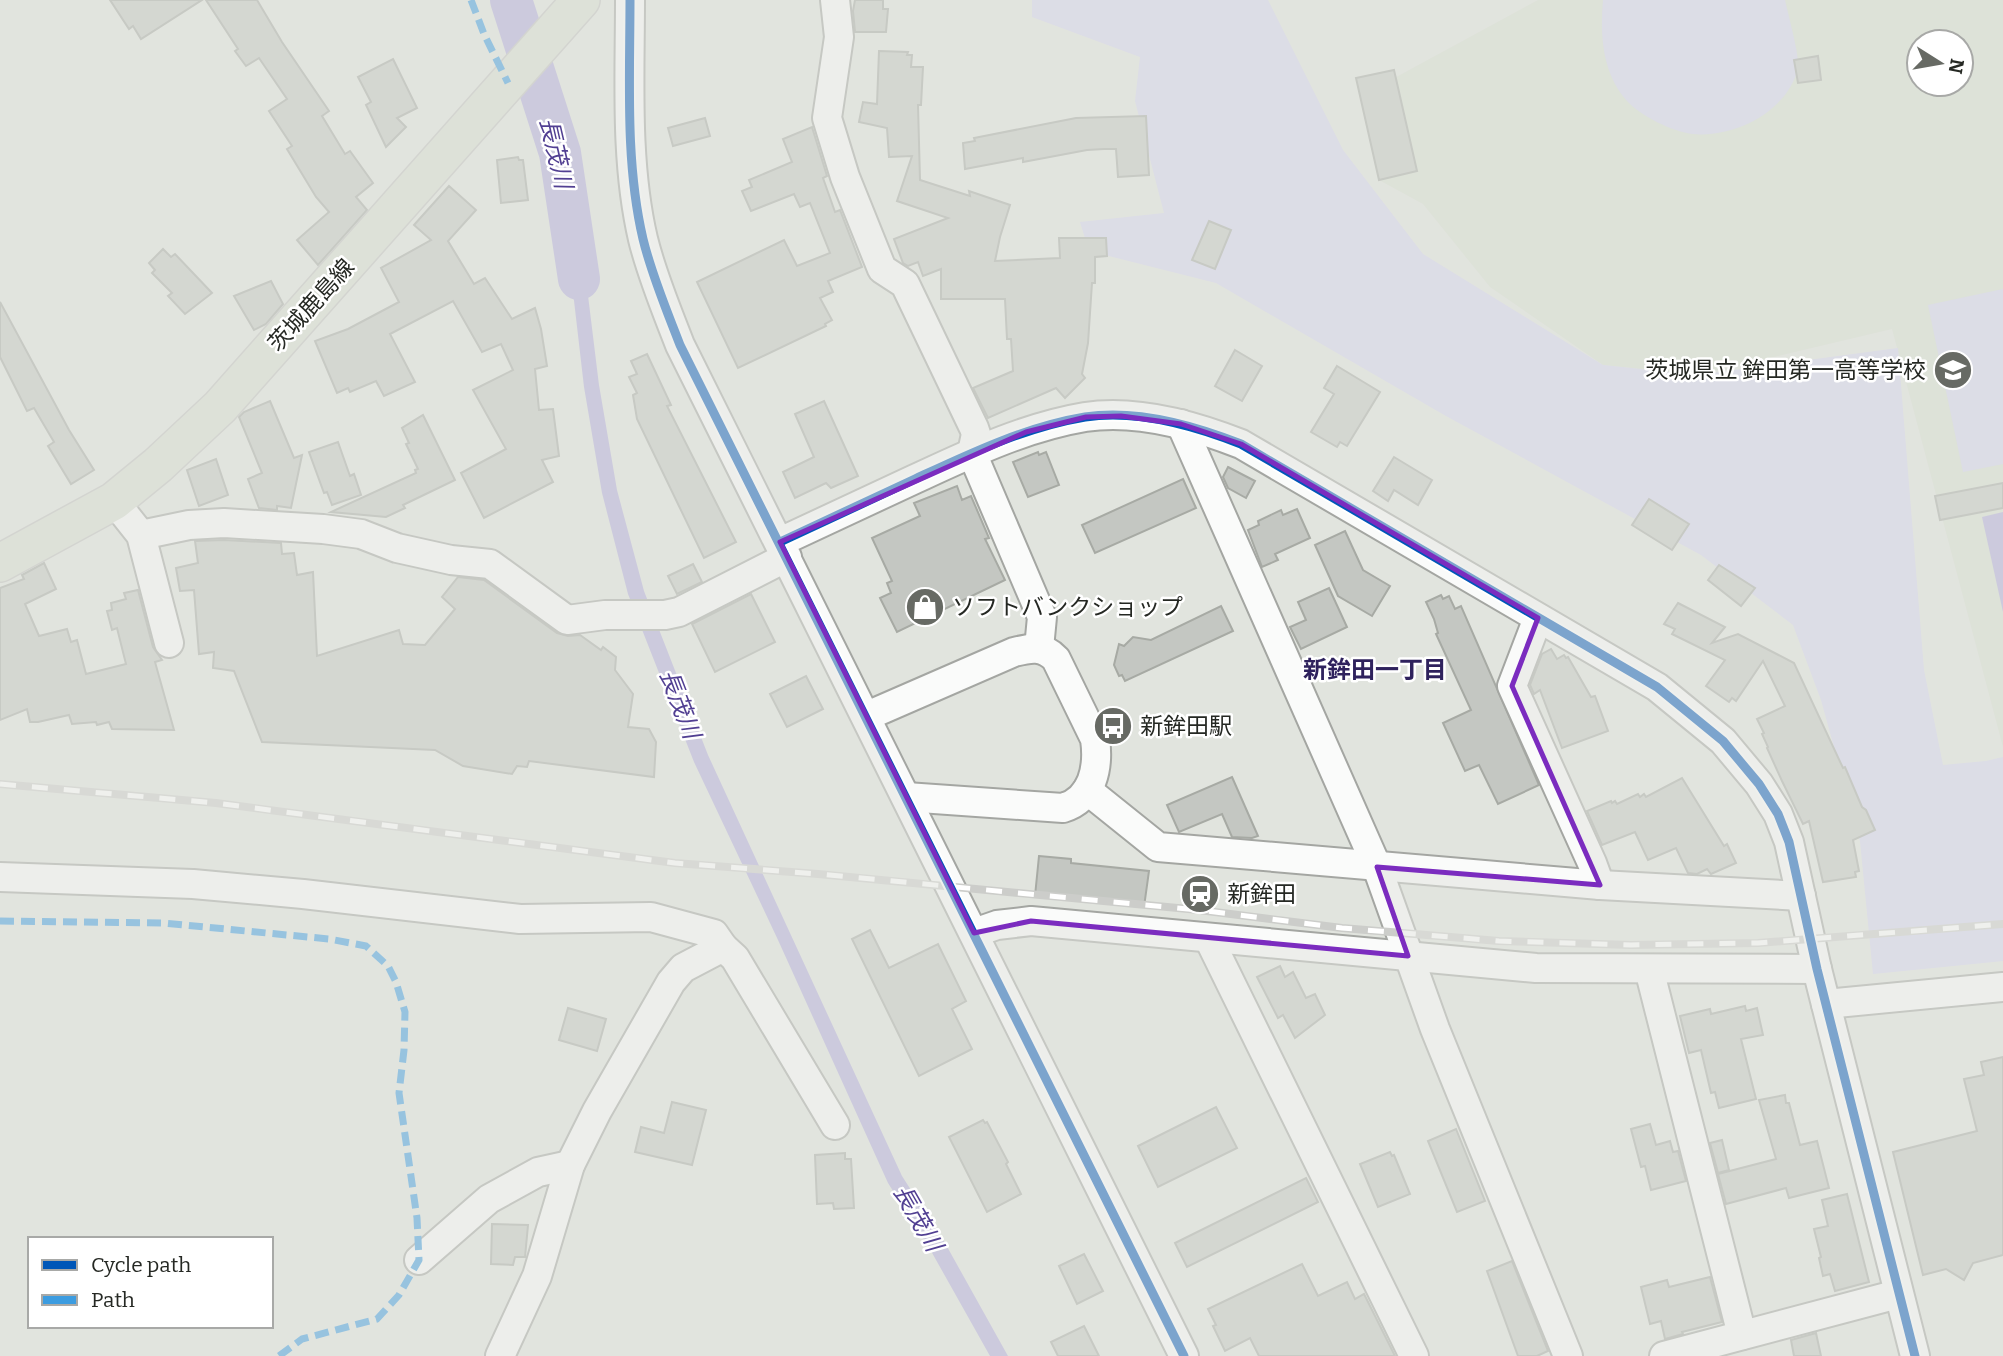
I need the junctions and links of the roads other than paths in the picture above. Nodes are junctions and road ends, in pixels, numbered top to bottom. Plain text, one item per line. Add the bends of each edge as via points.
1 (630, 0) edge
2 (835, 0) edge
3 (571, 9) edge
4 (1181, 424) junction
5 (972, 453) junction
6 (114, 501) junction
7 (141, 535) junction
8 (784, 550) junction
9 (0, 563) edge
10 (1538, 618) junction
11 (169, 643) dead end
12 (1039, 648) junction
13 (867, 716) junction
14 (1087, 790) junction
15 (906, 797) junction
16 (1377, 867) junction
17 (0, 877) edge
18 (1600, 885) junction
19 (1801, 896) junction
20 (974, 933) junction
21 (1209, 939) junction
22 (723, 947) junction
23 (1408, 956) junction
24 (1649, 969) junction
25 (1817, 969) junction
26 (2003, 987) edge
27 (1826, 1004) junction
28 (835, 1125) dead end
29 (570, 1165) junction
30 (419, 1260) dead end
31 (1898, 1294) junction
32 (1742, 1335) junction
33 (500, 1356) edge
34 (1184, 1356) edge
35 (1414, 1356) edge
36 (1568, 1356) edge
37 (1664, 1356) edge
38 (1915, 1356) edge

1 - 8 street via 634,185 643,239 680,345
2 - 5 street via 839,37 827,118 882,269 905,284 974,428
3 - 6 main road, 茨城鹿島線 via 220,407
4 - 5 street via 1121,416 1086,417 1026,432
4 - 10 street via 1241,444
4 - 16 street
5 - 8 street
5 - 12 street via 1042,617
6 - 7 street
6 - 9 main road, 茨城鹿島線
7 - 8 street via 224,523 361,534 397,548 490,564 567,620 679,612
7 - 11 street
8 - 13 street
10 - 18 street via 1512,686
10 - 19 street via 1657,687 1723,741 1778,814
12 - 13 street via 1014,652
12 - 14 street via 1056,659 1095,739 1096,767
13 - 15 street
14 - 15 street via 1082,799 1063,808
14 - 16 street via 1158,847
15 - 20 street
16 - 18 street
16 - 23 street
17 - 22 street via 193,884 520,919 650,917 714,934
18 - 19 street
19 - 25 street
20 - 21 street via 1031,921
20 - 34 street
21 - 23 street
21 - 35 street
22 - 28 street via 735,958
22 - 29 street via 683,968 671,982
23 - 24 street via 1536,968
23 - 36 street
24 - 25 street
24 - 32 street
25 - 27 street
26 - 27 street
27 - 31 street
29 - 30 street via 538,1172 489,1199
29 - 33 street via 537,1276
31 - 32 street
31 - 38 street
32 - 37 street

